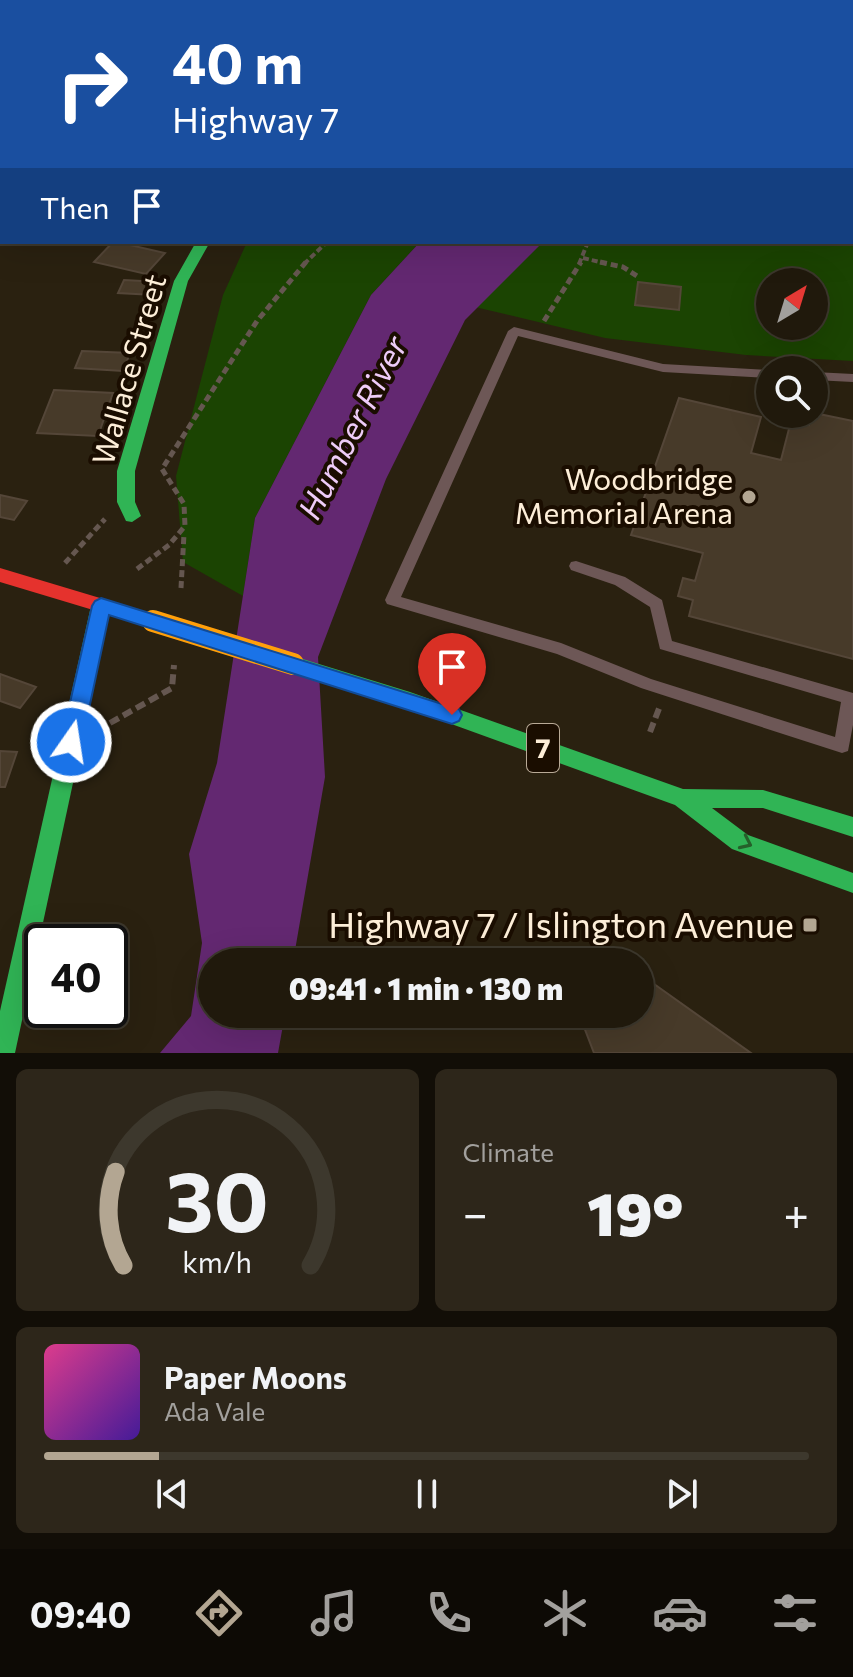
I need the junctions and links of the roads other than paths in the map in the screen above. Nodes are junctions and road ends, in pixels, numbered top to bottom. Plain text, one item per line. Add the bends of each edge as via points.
1 (202, 244) edge
2 (756, 373) edge
3 (828, 377) edge
4 (853, 378) edge
5 (129, 509) road end
6 (576, 566) dead end
7 (0, 575) edge
8 (101, 606) junction
9 (683, 798) junction
10 (853, 827) edge
11 (853, 883) edge
12 (3, 1053) edge

1 - 5 main road, Wallace Street via 181,281 126,471
2 - 6 lane via 663,368 514,331 392,600 561,649 666,690 842,746 849,698 665,645 657,604 620,581
3 - 4 lane
7 - 8 main road, 7
8 - 9 main road, 7, bridge via 403,698
8 - 12 main road
9 - 10 main road, 7 via 763,799
9 -> 11 main road, 7 via 740,842

